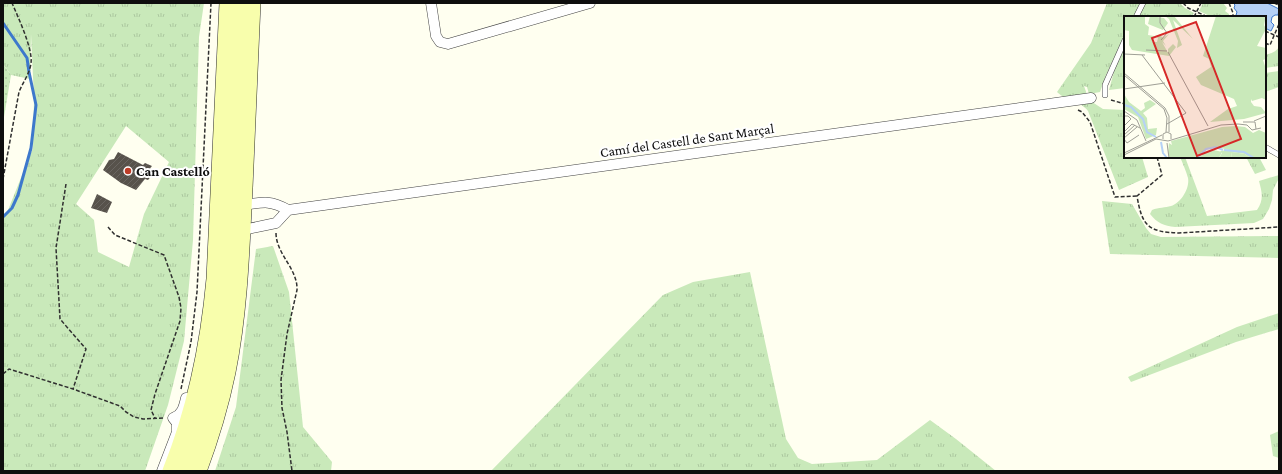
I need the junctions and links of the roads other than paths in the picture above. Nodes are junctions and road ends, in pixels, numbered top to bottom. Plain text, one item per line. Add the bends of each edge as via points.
1 (227, 3) edge
2 (240, 3) edge
3 (253, 3) edge
4 (430, 3) edge
5 (590, 3) edge
6 (1143, 3) edge
7 (1136, 16) edge
8 (1124, 42) edge
9 (1105, 95) dead end
10 (1091, 98) dead end
11 (1266, 148) edge
12 (1279, 155) edge
13 (244, 205) junction
14 (288, 210) junction
15 (243, 230) junction
16 (208, 334) junction
17 (162, 471) edge
18 (170, 471) edge
19 (185, 471) edge
20 (199, 471) edge

1 - 16 main road via 214,279
2 - 19 main road via 223,318 217,362 207,405
3 - 13 main road
4 - 5 street via 436,36 440,42 448,44
6 - 7 lane
8 - 9 lane via 1105,85
10 - 14 street, Camí del Castell de Sant Marçal
11 - 12 lane
13 - 14 street via 271,202
13 - 15 main road
14 - 15 street via 276,223
15 - 20 main road via 237,312 228,372 214,427
16 - 17 street via 196,356 184,407 180,414 173,418 177,423 177,432
16 - 18 main road via 190,412

